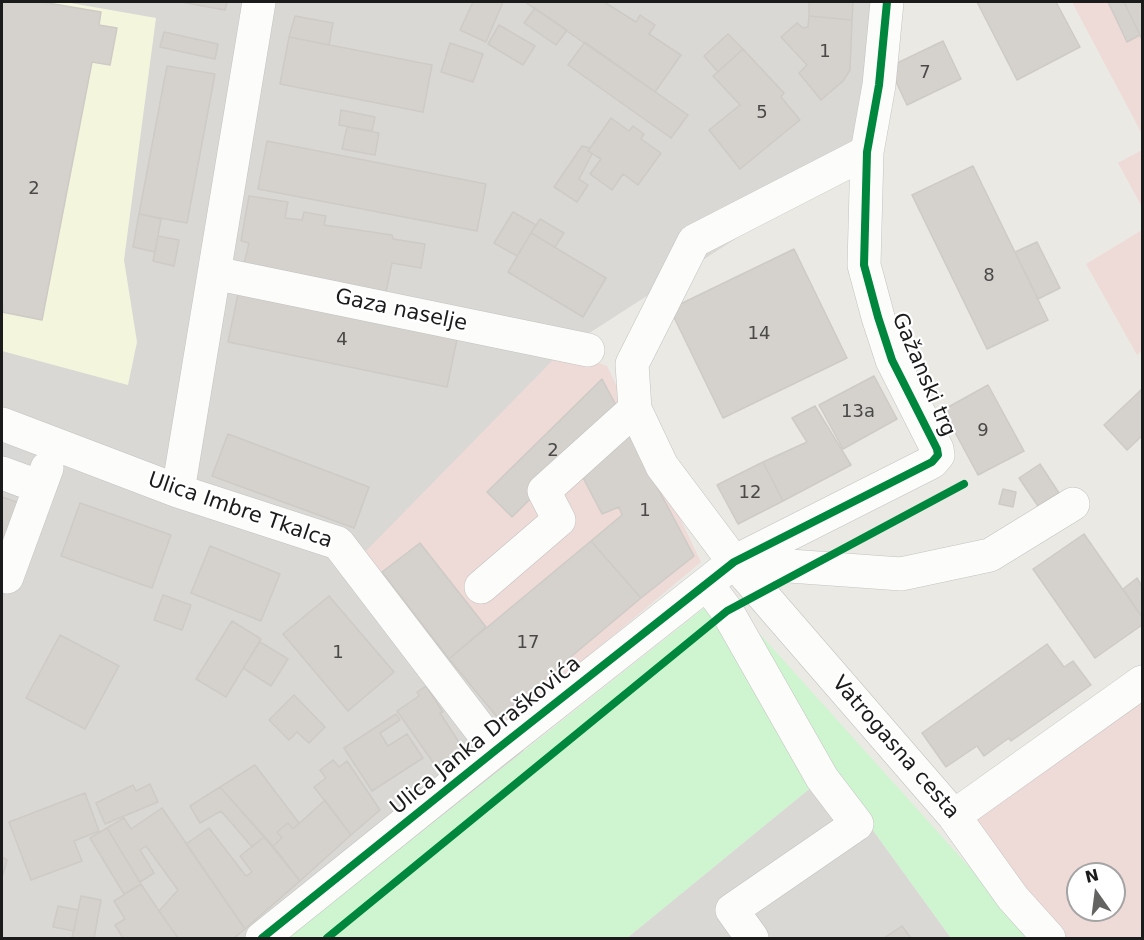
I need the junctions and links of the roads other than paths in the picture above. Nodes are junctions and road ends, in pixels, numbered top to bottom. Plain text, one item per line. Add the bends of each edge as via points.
1 (259, 2) edge
2 (887, 2) edge
3 (867, 152) junction
4 (214, 273) junction
5 (588, 350) dead end
6 (635, 409) junction
7 (2, 423) edge
8 (56, 445) junction
9 (2, 473) edge
10 (40, 487) junction
11 (178, 491) junction
12 (1073, 504) dead end
13 (734, 562) junction
14 (7, 577) dead end
15 (707, 584) junction
16 (481, 587) dead end
17 (1143, 682) edge
18 (496, 750) junction
19 (954, 816) junction
20 (262, 939) edge
21 (752, 939) edge
22 (1049, 939) edge

1 - 4 street
2 - 3 street via 879,85
3 - 6 street via 694,241 632,364
3 - 13 street, Gažanski trg via 864,265 892,360 938,455 932,462
4 - 5 street, Gaza naselje
4 - 11 street
6 - 13 street via 662,466
6 - 16 street via 544,491 559,520
7 - 8 street, Ulica Imbre Tkalca
8 - 10 street
8 - 11 street, Ulica Imbre Tkalca
9 - 10 street
10 - 14 street
11 - 18 street, Ulica Imbre Tkalca via 338,543
12 - 13 street via 990,555 901,574
13 - 15 street, Ulica Janka Draškovića
13 - 19 street, Vatrogasna cesta
15 - 18 street, Ulica Janka Draškovića
15 - 21 street via 727,611 822,778 857,824 732,910
17 - 19 street
18 - 20 street, Ulica Janka Draškovića
19 - 22 street, Vatrogasna cesta via 1013,898

